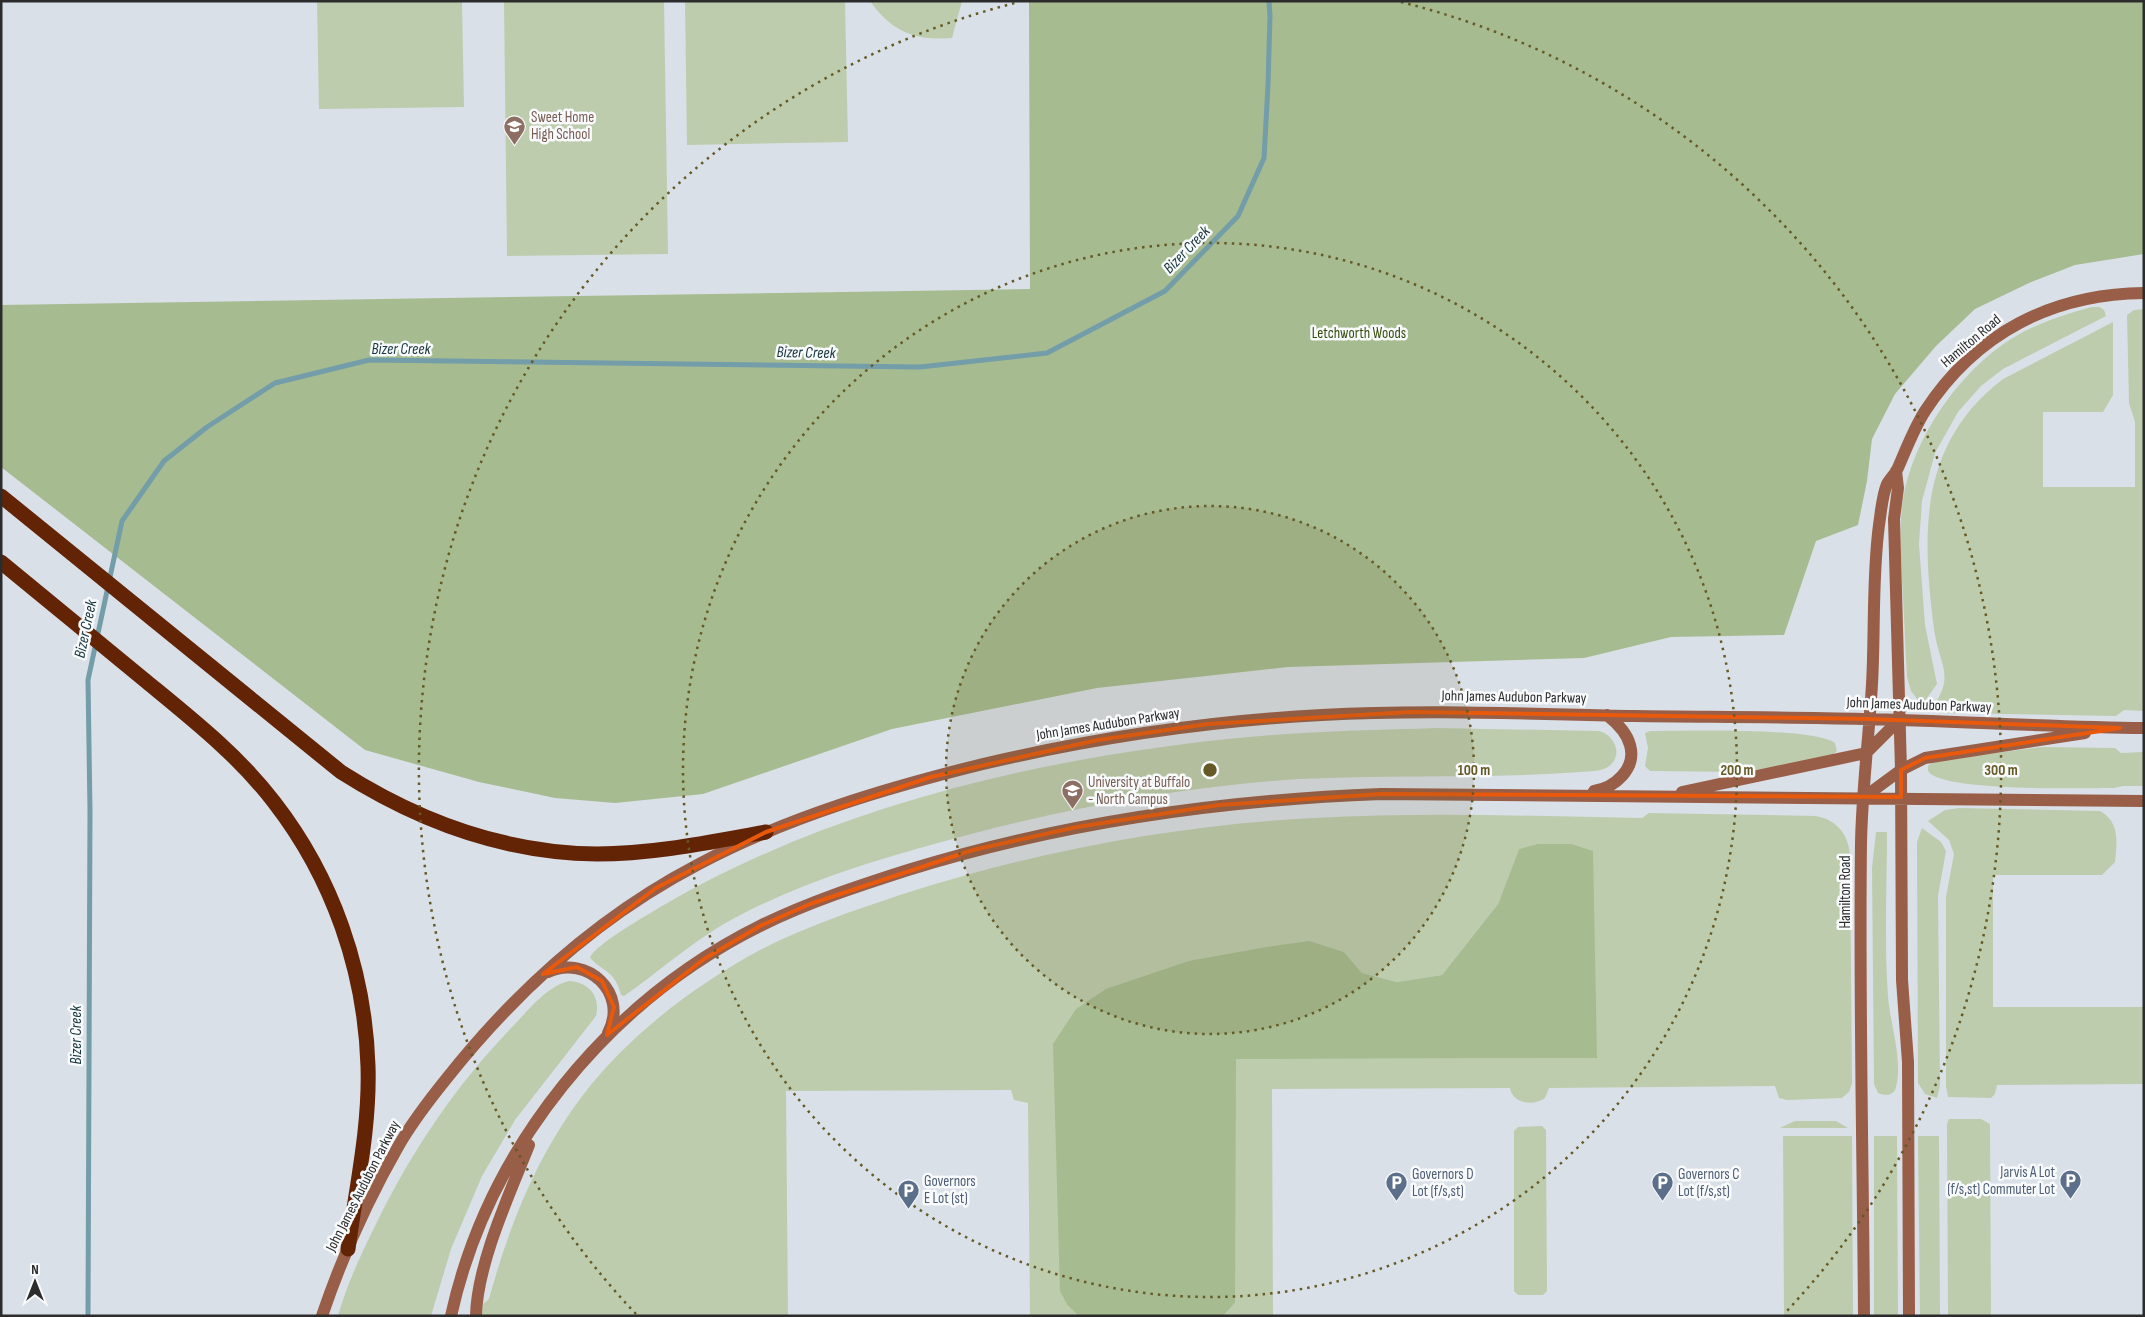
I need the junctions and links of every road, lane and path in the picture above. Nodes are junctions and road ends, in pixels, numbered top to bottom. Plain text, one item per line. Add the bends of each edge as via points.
1 (2144, 293) edge
2 (1896, 472) junction
3 (1, 496) edge
4 (1, 562) edge
5 (1607, 715) junction
6 (1868, 719) junction
7 (1899, 720) junction
8 (2120, 728) junction
9 (2144, 728) edge
10 (1866, 753) junction
11 (1901, 770) junction
12 (1566, 795) junction
13 (1657, 797) junction
14 (1901, 797) junction
15 (1863, 798) junction
16 (2144, 800) edge
17 (766, 832) junction
18 (543, 974) junction
19 (607, 1036) junction
20 (542, 1111) junction
21 (348, 1249) junction
22 (322, 1316) edge
23 (451, 1316) edge
24 (476, 1316) edge
25 (1864, 1316) edge
26 (1909, 1316) edge

1 - 2 main road, Hamilton Road via 2098,296 2057,306 2008,329 1991,341 1939,391 1915,427
2 - 6 main road, Hamilton Road via 1887,486 1878,532
2 - 7 main road, Hamilton Road via 1898,488 1894,520
3 - 17 highway via 341,772 388,801 464,832 540,849 597,854 664,850
4 - 21 highway via 234,758 275,803 318,872 348,944 363,1008 368,1075 365,1142
5 - 6 main road, John James Audubon Parkway
5 - 12 main road via 1625,734 1631,746 1630,760 1622,777 1603,790
5 - 17 main road, John James Audubon Parkway via 1411,712 1208,724 1045,749 931,777 833,807
6 - 7 main road, John James Audubon Parkway
6 - 10 main road, Hamilton Road
7 - 8 main road, John James Audubon Parkway
7 - 10 main road
7 - 11 main road, Hamilton Road
8 - 9 main road, John James Audubon Parkway
8 - 11 main road via 1925,758
10 - 13 main road
10 - 15 main road, Hamilton Road
11 - 14 main road, Hamilton Road
11 - 15 main road
12 - 13 main road
12 - 19 main road via 1301,797 1147,814 973,850 860,885 760,926 653,995
13 - 15 main road
14 - 15 main road
14 - 16 main road
14 - 26 main road, Hamilton Road via 1902,980 1908,1062
15 - 25 main road, Hamilton Road
17 - 18 main road, John James Audubon Parkway via 656,888 616,915
18 - 19 main road via 562,967 576,967 602,981 614,1007 613,1022
18 - 21 main road, John James Audubon Parkway via 482,1033 431,1098 400,1143
19 - 20 main road
20 - 23 main road via 478,1229
20 - 24 main road via 500,1220 479,1288
21 - 22 main road, John James Audubon Parkway

